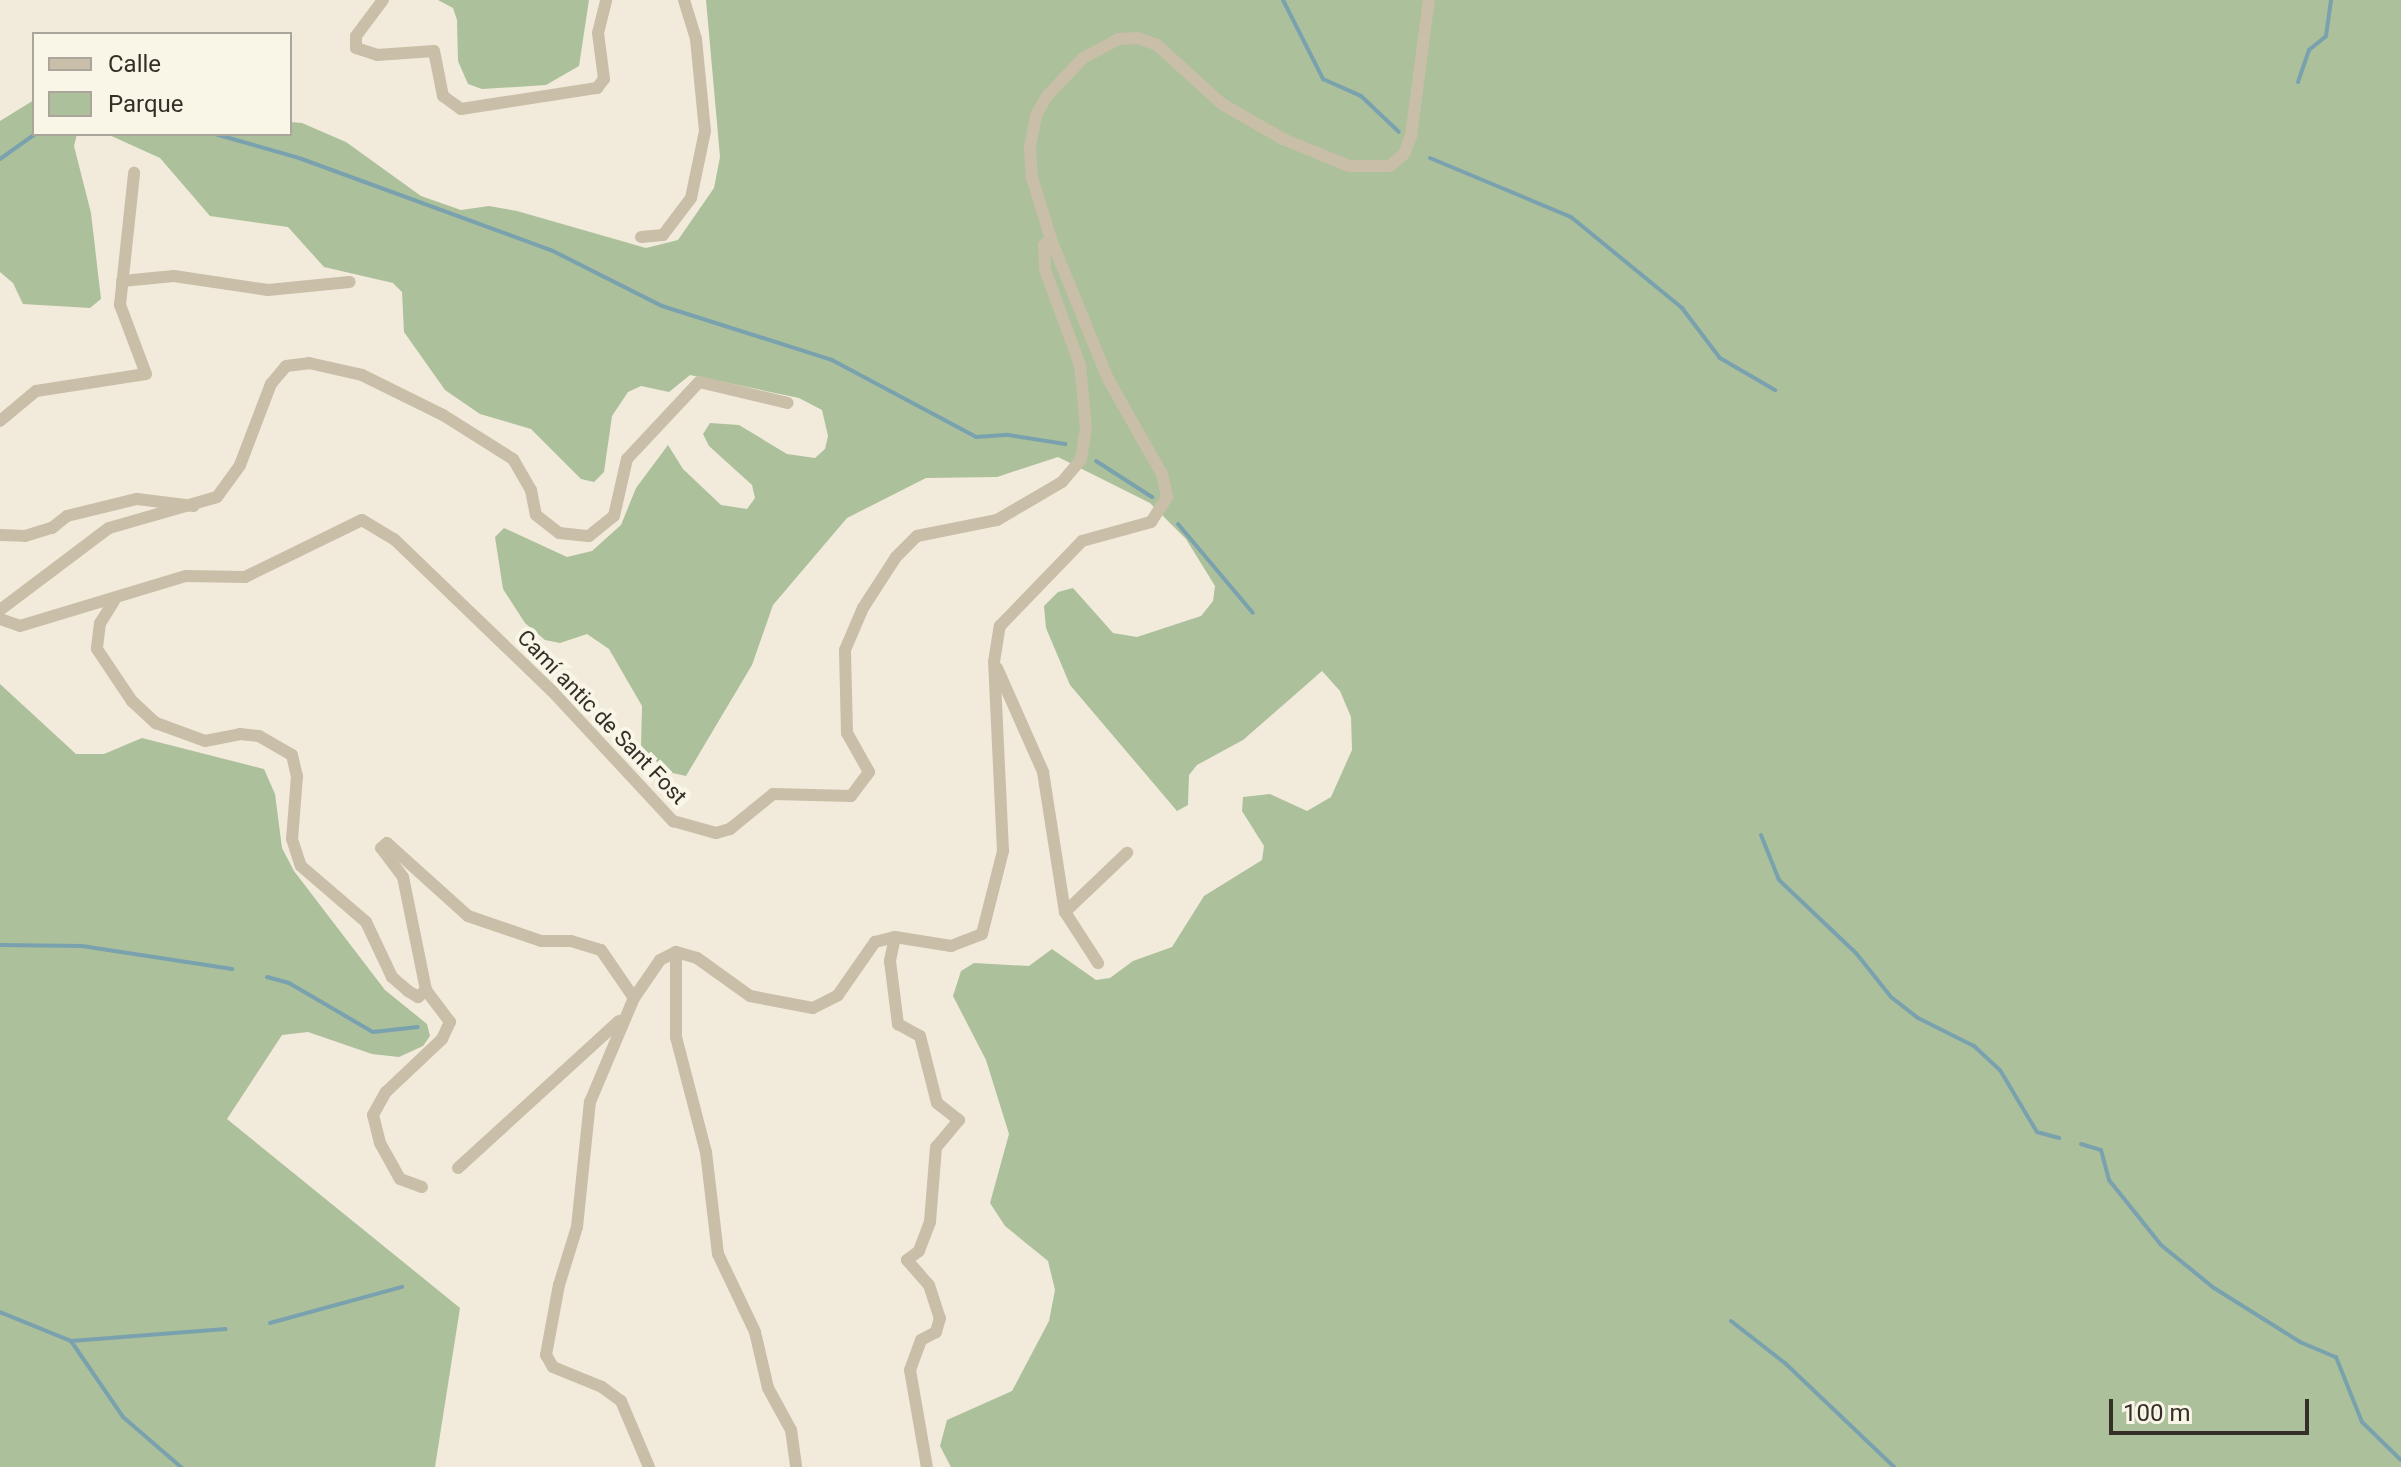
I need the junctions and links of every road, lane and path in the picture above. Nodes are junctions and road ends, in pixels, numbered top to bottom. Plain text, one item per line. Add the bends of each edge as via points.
1 (383, 0) edge
2 (606, 0) edge
3 (684, 0) edge
4 (1429, 0) edge
5 (134, 173) dead end
6 (641, 237) dead end
7 (1051, 239) junction
8 (122, 281) junction
9 (350, 282) dead end
10 (788, 403) dead end
11 (0, 421) edge
12 (194, 506) junction
13 (0, 535) edge
14 (114, 601) junction
15 (0, 610) edge
16 (0, 619) edge
17 (994, 662) junction
18 (1127, 853) dead end
19 (1065, 912) junction
20 (895, 937) junction
21 (676, 952) junction
22 (1098, 963) dead end
23 (426, 990) junction
24 (634, 998) junction
25 (625, 1016) junction
26 (458, 1168) dead end
27 (422, 1187) dead end
28 (649, 1467) edge
29 (796, 1467) edge
30 (927, 1467) edge

1 - 2 street via 356,36 356,48 377,55 434,51 443,96 461,109 597,88 604,79 598,33
3 - 6 street via 696,39 705,131 691,198 663,235
4 - 7 street via 1411,136 1404,154 1390,166 1371,170 1349,166 1251,122 1203,91 1157,45 1138,38 1100,46 1047,96 1032,131 1032,178
5 - 8 street
7 - 14 street, Camí antic de Sant Fost via 1044,245 1045,270 1080,365 1086,428 1081,459 1062,482 1011,513 917,536 896,557 863,608 845,650 847,733 869,772 851,796 773,794 730,829 716,833 673,821 552,691 370,522 348,523 245,577 186,576
7 - 17 street via 1108,379 1162,474 1167,497 1151,522 1097,534 1068,552 1000,626
8 - 9 street via 174,276 268,290
8 - 11 street via 120,305 146,374 36,391
10 - 12 street via 699,382 627,459 614,516 589,536 559,533 536,515 531,490 513,459 443,415 362,375 309,363 286,366 271,384 240,465 217,497
12 - 13 street via 137,499 67,516 52,528 25,536
12 - 15 street via 109,528
14 - 16 street via 20,626
14 - 23 street via 100,623 97,649 106,666 156,723 205,741 259,736 292,755 297,776 292,839 301,866 366,922 392,977 418,997
17 - 19 street via 1043,772
17 - 20 street via 1003,851 982,934 951,946
18 - 19 street
19 - 22 street
20 - 21 street via 875,942 862,954 838,995 800,1009 750,996 697,958
20 - 30 street via 890,961 898,1024 920,1036 937,1103 959,1120 936,1147 930,1222 919,1251 907,1260 929,1285 940,1318 936,1332 921,1340 910,1370
21 - 24 street via 660,960
21 - 29 street via 676,1037 706,1152 718,1254 755,1332 768,1388 791,1430
23 - 24 street via 403,877 381,848 387,843 468,916 541,941 571,941 601,950
23 - 27 street via 450,1022 442,1039 386,1092 373,1115 380,1143 400,1179
24 - 25 street
25 - 26 street
25 - 28 street via 590,1102 577,1227 546,1355 553,1367 602,1387 621,1401

